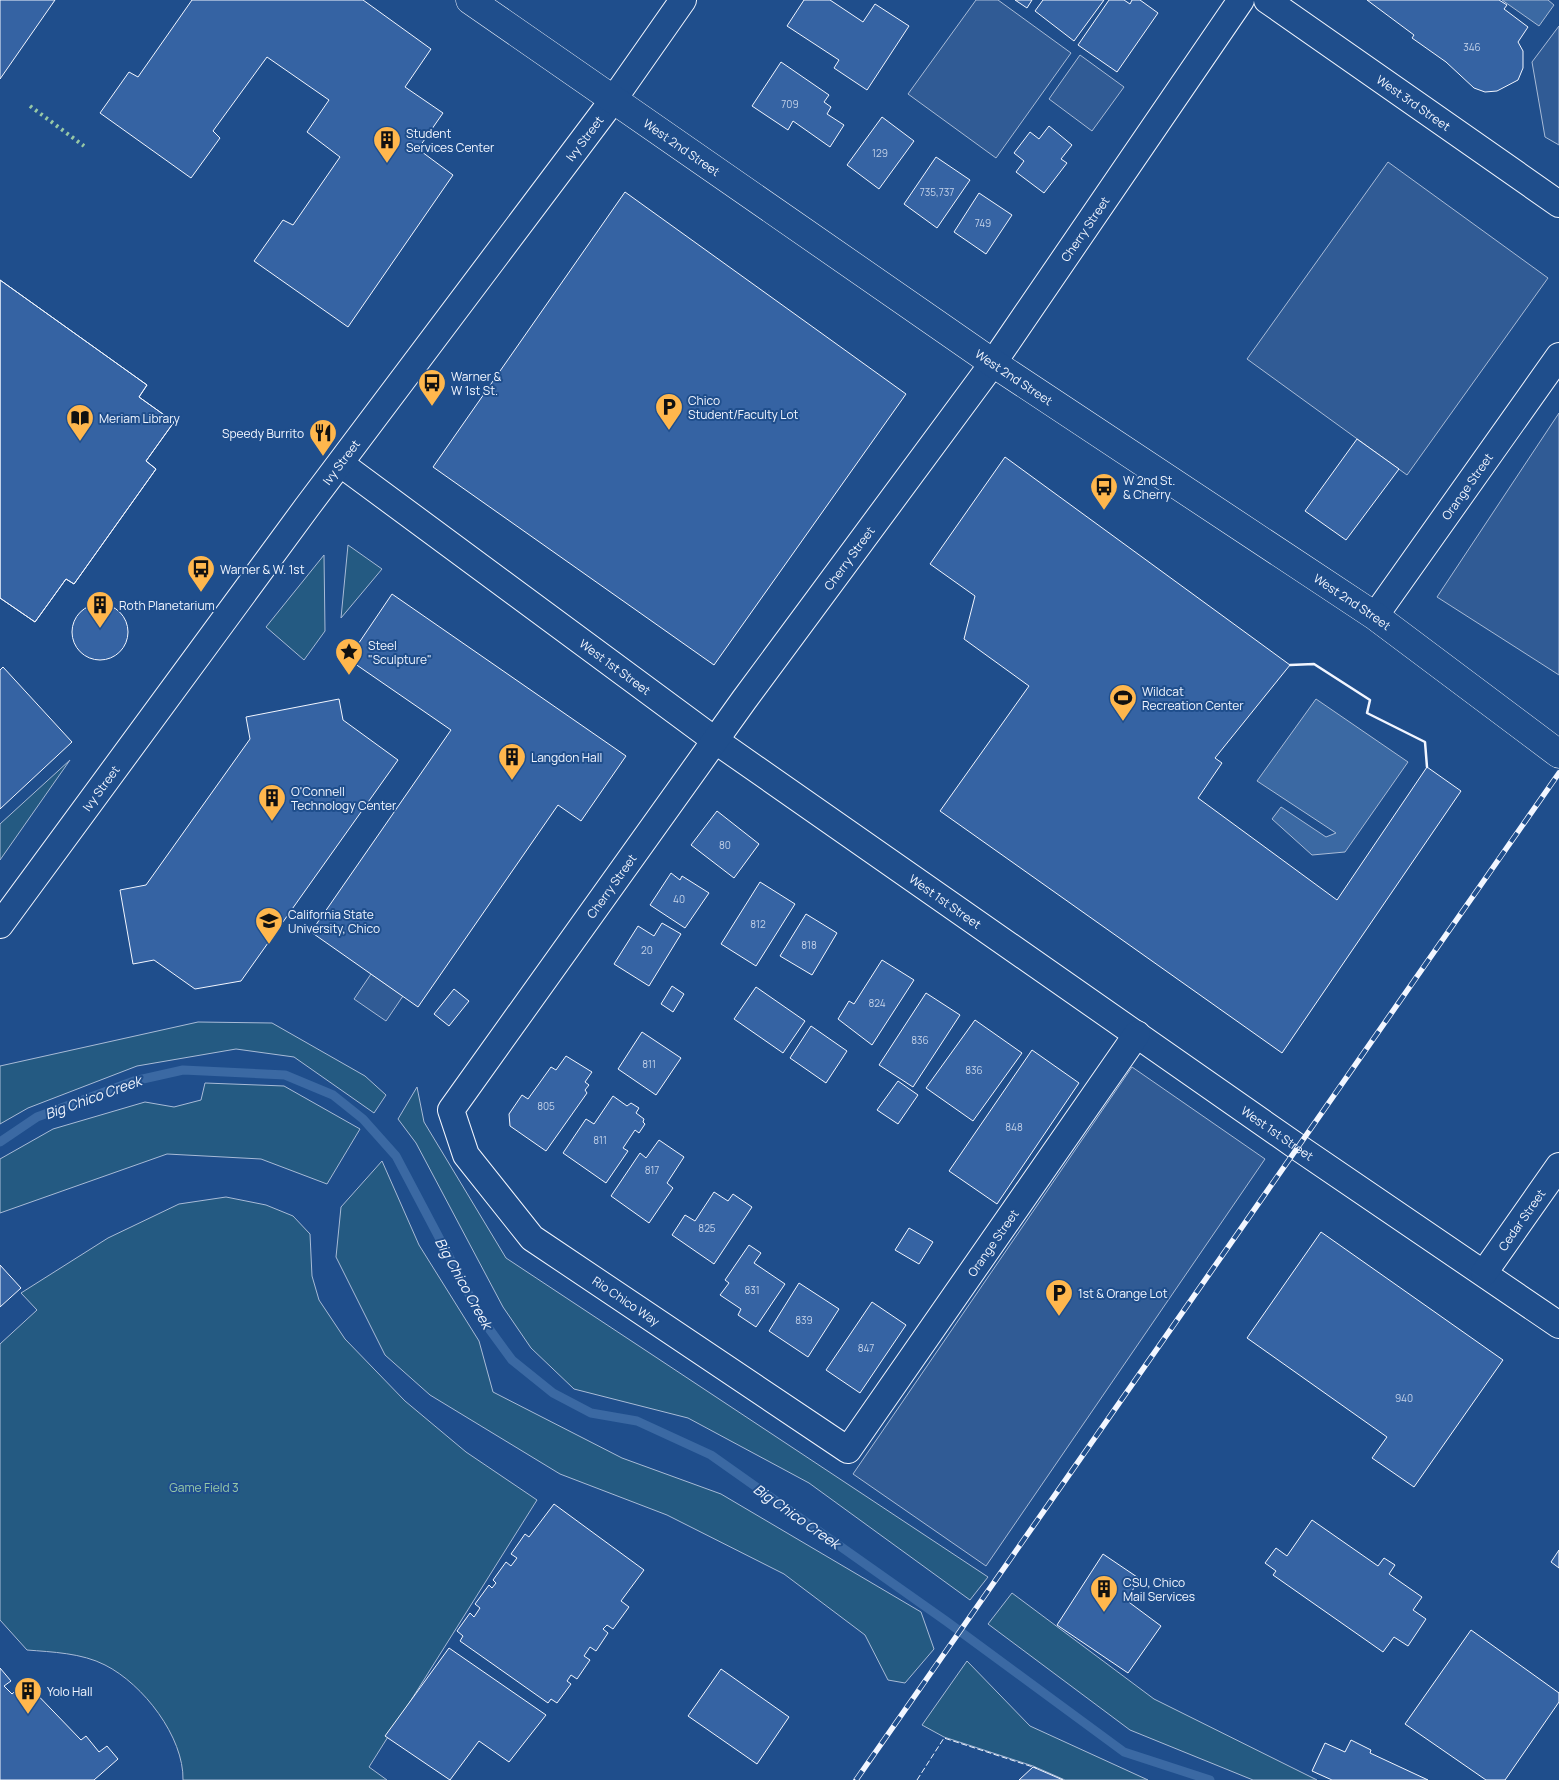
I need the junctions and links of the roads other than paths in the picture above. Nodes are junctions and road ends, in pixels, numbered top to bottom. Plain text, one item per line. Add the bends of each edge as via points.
1 (470, 0) edge
2 (683, 0) edge
3 (1241, 0) edge
4 (1267, 0) edge
5 (613, 100) junction
6 (1559, 204) edge
7 (1559, 356) edge
8 (993, 363) junction
9 (341, 464) junction
10 (1375, 616) junction
11 (716, 741) junction
12 (1559, 754) edge
13 (0, 926) edge
14 (1137, 1034) junction
15 (451, 1110) joint
16 (1559, 1166) edge
17 (1484, 1273) junction
18 (1559, 1324) edge
19 (848, 1450) joint

1 - 5 street, West 2nd Street
2 - 5 street, Ivy Street
3 - 8 street, Cherry Street
4 - 6 street, West 3rd Street
5 - 8 street, West 2nd Street
5 - 9 street, Ivy Street
7 - 10 street, Orange Street
8 - 10 street, West 2nd Street
8 - 11 street, Cherry Street
9 - 11 street, West 1st Street
9 - 13 street, Ivy Street
10 - 12 street, West 2nd Street
11 - 14 street, West 1st Street
11 - 15 street, Cherry Street
14 - 17 street, West 1st Street
14 - 19 street, Orange Street
15 - 19 street, Rio Chico Way via 466,1155 532,1238
16 - 17 street, Cedar Street
17 - 18 street, West 1st Street

